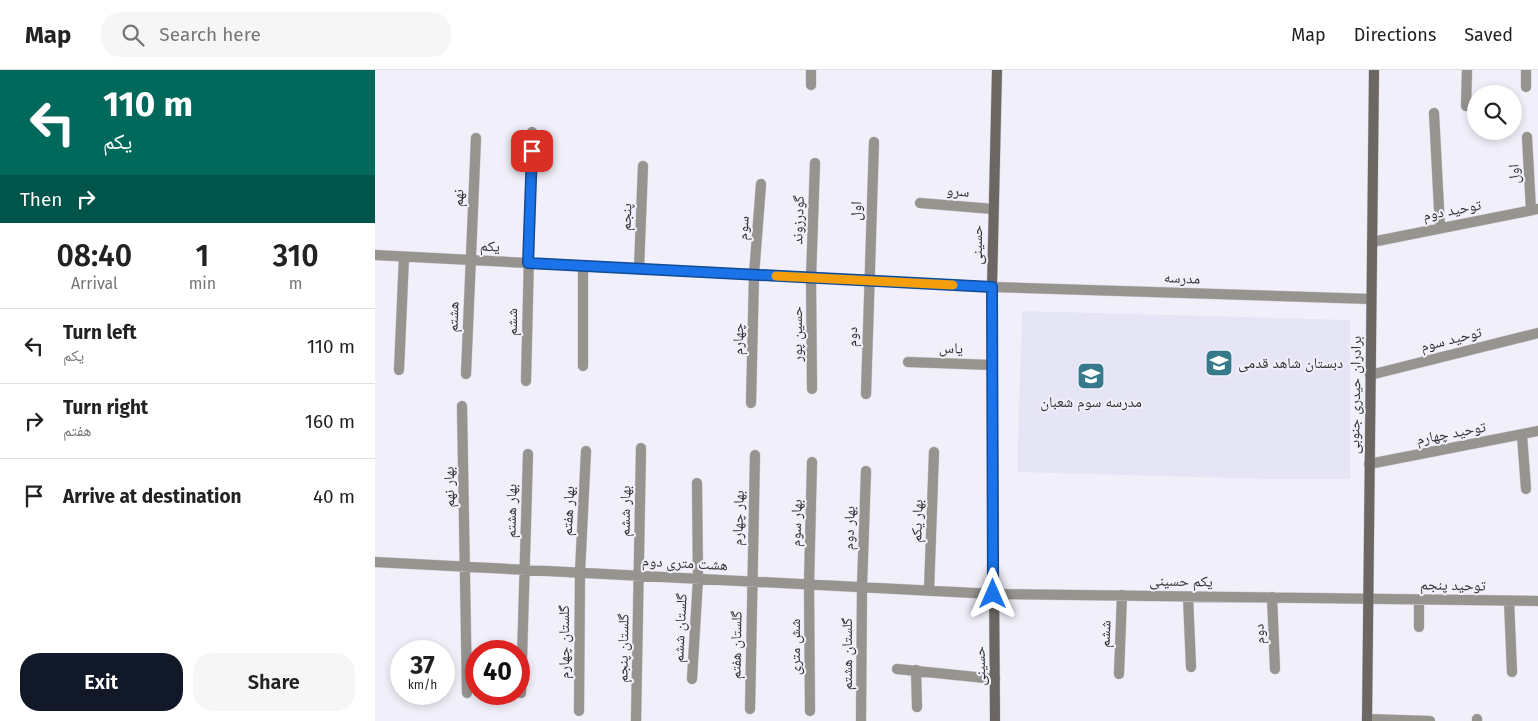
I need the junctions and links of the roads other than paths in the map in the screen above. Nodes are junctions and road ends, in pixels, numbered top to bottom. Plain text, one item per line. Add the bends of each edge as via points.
1 (811, 70) edge
2 (997, 70) edge
3 (1374, 70) edge
4 (1467, 70) edge
5 (1526, 70) edge
6 (811, 85) dead end
7 (1526, 87) dead end
8 (1466, 106) dead end
9 (1434, 113) dead end
10 (532, 132) dead end
11 (1527, 137) dead end
12 (476, 138) dead end
13 (874, 142) dead end
14 (815, 163) dead end
15 (643, 166) dead end
16 (761, 184) dead end
17 (920, 203) dead end
18 (993, 209) junction
19 (1534, 209) edge
20 (1440, 228) junction
21 (1372, 242) junction
22 (375, 255) edge
23 (404, 257) junction
24 (471, 260) junction
25 (528, 263) junction
26 (583, 266) junction
27 (639, 269) junction
28 (755, 275) junction
29 (811, 278) junction
30 (868, 281) junction
31 (992, 287) junction
32 (1371, 299) junction
33 (1538, 333) edge
34 (908, 362) dead end
35 (992, 365) junction
36 (583, 366) dead end
37 (399, 370) dead end
38 (466, 374) dead end
39 (1370, 374) junction
40 (526, 381) dead end
41 (812, 389) dead end
42 (866, 394) dead end
43 (751, 403) dead end
44 (462, 406) dead end
45 (1538, 431) edge
46 (1522, 434) junction
47 (641, 448) dead end
48 (586, 451) dead end
49 (934, 452) dead end
50 (528, 454) dead end
51 (755, 455) dead end
52 (813, 462) dead end
53 (1369, 464) junction
54 (866, 471) dead end
55 (697, 483) dead end
56 (1526, 489) dead end
57 (375, 562) edge
58 (466, 566) junction
59 (525, 569) junction
60 (580, 572) junction
61 (639, 575) junction
62 (698, 578) junction
63 (751, 581) junction
64 (809, 584) junction
65 (862, 587) junction
66 (929, 590) junction
67 (993, 594) junction
68 (1122, 596) junction
69 (1188, 596) junction
70 (1272, 598) junction
71 (1368, 599) junction
72 (1419, 600) junction
73 (1509, 601) junction
74 (1538, 601) edge
75 (1419, 627) dead end
76 (467, 640) edge
77 (523, 640) edge
78 (1191, 667) dead end
79 (897, 669) dead end
80 (1275, 669) dead end
81 (916, 670) junction
82 (1512, 672) dead end
83 (1119, 674) dead end
84 (692, 679) dead end
85 (995, 679) junction
86 (917, 707) dead end
87 (750, 709) dead end
88 (810, 710) dead end
89 (579, 711) dead end
90 (861, 720) edge
91 (1367, 720) edge
92 (636, 721) edge
93 (995, 721) edge
94 (1430, 721) edge

1 - 6 street
2 - 18 street, حسینی
3 - 21 street, برادران حیدری جنوبی
4 - 8 street
5 - 7 street
9 - 20 street
10 - 25 street, ششم
11 - 19 street, اول
12 - 24 street, نهم
13 - 30 street, اول
14 - 29 street, گودرزوند
15 - 27 street, پنجم
16 - 28 street, سوم
17 - 18 street, سرو
18 - 31 street, حسینی
19 - 20 street, توحید دوم
20 - 21 street, توحید دوم
21 - 32 street, برادران حیدری جنوبی
22 - 23 street, یکم
23 - 24 street, یکم
23 - 37 street
24 - 25 street, یکم
24 - 38 street, هشتم
25 - 26 street, یکم
25 - 40 street, ششم
26 - 27 street, یکم
26 - 36 street
27 - 28 street, یکم
28 - 29 street, یکم
28 - 43 street, چهارم
29 - 30 street, یکم
29 - 41 street, حسین پور
30 - 31 street, یکم
30 - 42 street, دوم
31 - 32 street, مدرسه
31 - 35 street, حسینی
32 - 39 street, برادران حیدری جنوبی
33 - 39 street, توحید سوم
34 - 35 street, یاس
35 - 67 street, حسینی
39 - 53 street, برادران حیدری جنوبی
44 - 58 street, بهار نهم
45 - 46 street, توحید چهارم
46 - 53 street, توحید چهارم
46 - 56 street
47 - 61 street, بهار ششم
48 - 60 street, بهار هفتم
49 - 66 street, بهار یکم
50 - 59 street, بهار هشتم
51 - 63 street, بهار چهارم
52 - 64 street, بهار سوم
53 - 71 street, برادران حیدری جنوبی
54 - 65 street, بهار دوم
55 - 62 street, گلستان ششم
57 - 58 street, هشت متری دوم
58 - 59 street, هشت متری دوم
58 - 76 street, بهار نهم
59 - 60 street, هشت متری دوم
59 - 77 street, بهار هشتم
60 - 61 street, هشت متری دوم
60 - 89 street, گلستان چهارم
61 - 62 street, هشت متری دوم
61 - 92 street, گلستان پنجم
62 - 63 street, هشت متری دوم
62 - 84 street, گلستان ششم
63 - 64 street, هشت متری دوم
63 - 87 street, گلستان هفتم
64 - 65 street, هشت متری دوم
64 - 88 street, شش متری
65 - 66 street, هشت متری دوم
65 - 90 street, گلستان هشتم
66 - 67 street, هشت متری دوم
67 - 68 street, یکم حسینی
67 - 85 street, حسینی
68 - 69 street, یکم حسینی
68 - 83 street, ششم
69 - 70 street, یکم حسینی
69 - 78 street
70 - 71 street, یکم حسینی
70 - 80 street, دوم
71 - 72 street, توحید پنجم
71 - 91 street, برادران حیدری جنوبی
72 - 73 street, توحید پنجم
72 - 75 street
73 - 74 street, توحید پنجم
73 - 82 street
79 - 81 street
81 - 85 street
81 - 86 street
85 - 93 street, حسینی
91 - 94 street

